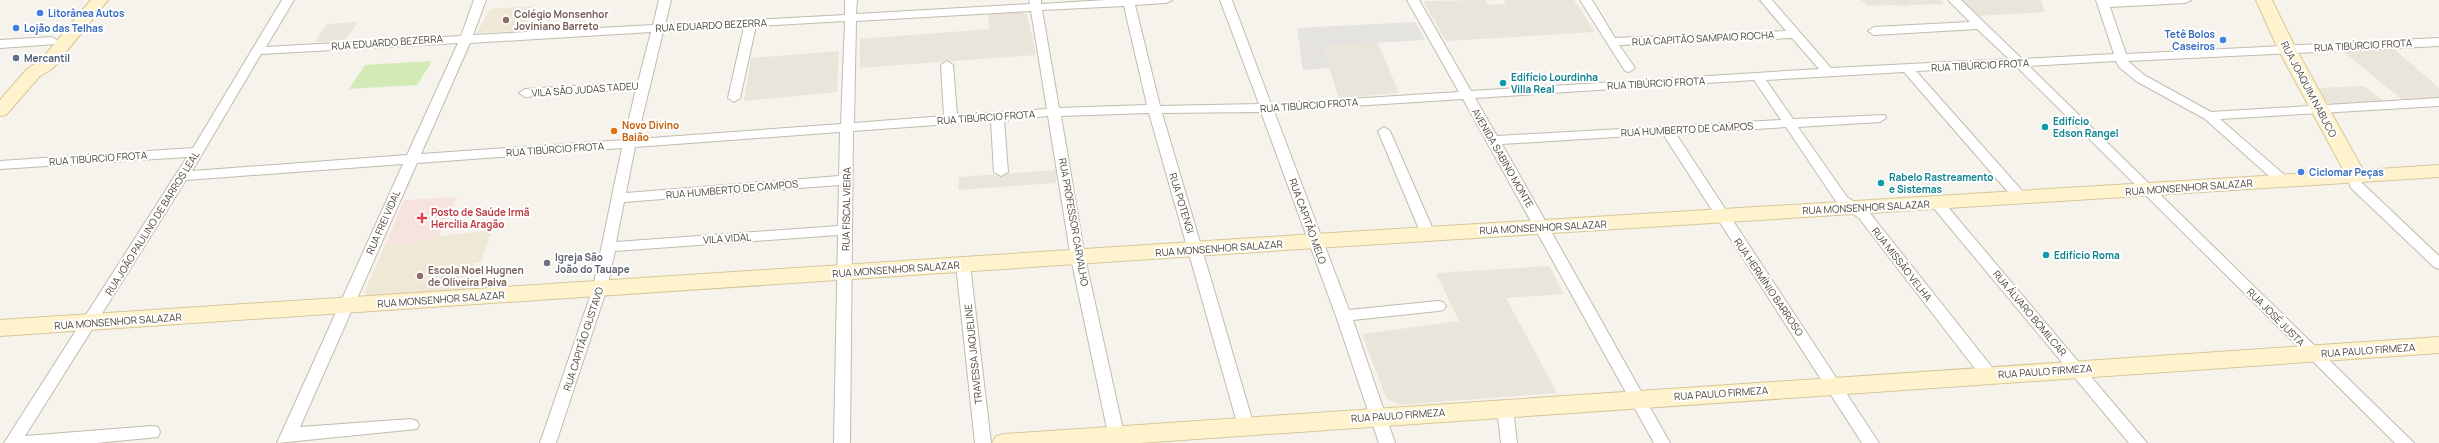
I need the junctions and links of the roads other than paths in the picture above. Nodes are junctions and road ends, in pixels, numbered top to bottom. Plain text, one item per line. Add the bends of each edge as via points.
1 (86, 0) edge
2 (100, 0) edge
3 (288, 0) edge
4 (480, 0) edge
5 (665, 0) edge
6 (851, 0) edge
7 (1166, 0) edge
8 (1226, 0) edge
9 (1413, 0) edge
10 (1586, 0) edge
11 (1766, 0) edge
12 (1954, 0) edge
13 (2185, 0) edge
14 (2264, 0) edge
15 (1129, 2) junction
16 (2102, 2) edge
17 (1035, 3) edge
18 (944, 6) edge
19 (850, 17) junction
20 (751, 23) junction
21 (1980, 25) junction
22 (658, 28) junction
23 (1874, 31) dead end
24 (1796, 34) junction
25 (466, 38) junction
26 (52, 41) junction
27 (1611, 42) junction
28 (2439, 42) edge
29 (0, 44) edge
30 (2287, 49) junction
31 (256, 50) junction
32 (2120, 58) junction
33 (2020, 63) junction
34 (947, 65) dead end
35 (1629, 68) dead end
36 (1907, 68) junction
37 (1828, 72) junction
38 (33, 73) junction
39 (1758, 77) junction
40 (644, 85) junction
41 (525, 93) dead end
42 (1466, 94) junction
43 (734, 98) dead end
44 (2439, 102) edge
45 (1266, 107) junction
46 (1154, 110) junction
47 (2319, 110) junction
48 (0, 111) edge
49 (1055, 112) junction
50 (998, 116) junction
51 (2210, 116) junction
52 (1880, 118) dead end
53 (951, 119) junction
54 (1790, 123) junction
55 (847, 126) junction
56 (1668, 130) junction
57 (1384, 131) dead end
58 (1494, 140) junction
59 (629, 144) junction
60 (197, 152) junction
61 (412, 160) junction
62 (0, 165) edge
63 (2439, 171) edge
64 (1001, 172) dead end
65 (180, 176) junction
66 (2354, 177) junction
67 (847, 180) junction
68 (2283, 181) junction
69 (2147, 190) junction
70 (2020, 197) junction
71 (617, 198) junction
72 (1937, 203) junction
73 (1853, 207) junction
74 (1722, 216) junction
75 (1544, 227) junction
76 (846, 230) junction
77 (1428, 234) junction
78 (1314, 241) junction
79 (608, 246) junction
80 (1196, 250) junction
81 (1078, 258) junction
82 (2439, 264) edge
83 (963, 265) junction
84 (844, 273) junction
85 (600, 288) junction
86 (347, 305) junction
87 (1438, 306) dead end
88 (1344, 316) junction
89 (90, 323) junction
90 (0, 328) edge
91 (2439, 345) edge
92 (2312, 353) junction
93 (2078, 369) junction
94 (1989, 375) junction
95 (1834, 386) junction
96 (1636, 399) junction
97 (1505, 408) junction
98 (1377, 417) junction
99 (412, 424) dead end
100 (1246, 426) junction
101 (152, 432) dead end
102 (287, 438) edge
103 (1117, 439) edge
104 (12, 443) edge
105 (17, 443) edge
106 (548, 443) edge
107 (842, 443) edge
108 (983, 443) edge
109 (1004, 443) edge
110 (1387, 443) edge
111 (1509, 443) edge
112 (1662, 443) edge
113 (1871, 443) edge
114 (2139, 443) edge
115 (2406, 443) edge

1 - 26 street
2 - 38 street via 47,64
3 - 31 street, RUA JOÃO PAULINO DE BARROS LEAL
4 - 25 street, RUA FREI VIDAL
5 - 22 street, RUA CAPITÃO GUSTAVO
6 - 19 street, RUA FISCAL VIEIRA
7 - 15 street, RUA EDUARDO BEZERRA
8 - 45 street, RUA CAPITÃO MELO
9 - 42 street, AVENIDA SABINO MONTE
10 - 27 street
11 - 24 street
12 - 21 street, RUA JOSÉ JUSTA
13 - 16 street
14 - 30 street, RUA JOAQUIM NABUCO
15 - 17 street, RUA EDUARDO BEZERRA
15 - 46 street, RUA POTENGI via 1135,40
16 - 32 street
17 - 18 street, RUA EDUARDO BEZERRA
17 - 49 street, RUA PROFESSOR CARVALHO
18 - 19 street, RUA EDUARDO BEZERRA
19 - 20 street, RUA EDUARDO BEZERRA
19 - 55 street, RUA FISCAL VIEIRA
20 - 22 street, RUA EDUARDO BEZERRA
20 - 43 street
21 - 23 street
21 - 33 street, RUA JOSÉ JUSTA
22 - 25 street, RUA EDUARDO BEZERRA
22 - 40 street, RUA CAPITÃO GUSTAVO
24 - 27 street, RUA CAPITÃO SAMPAIO ROCHA
24 - 37 street
25 - 31 street, RUA EDUARDO BEZERRA
25 - 61 street, RUA FREI VIDAL
26 - 29 street
26 - 38 street via 32,64
27 - 35 street
28 - 30 street, RUA TIBÚRCIO FROTA
30 - 32 street, RUA TIBÚRCIO FROTA
30 - 47 street, RUA JOAQUIM NABUCO
31 - 60 street, RUA JOÃO PAULINO DE BARROS LEAL
32 - 33 street, RUA TIBÚRCIO FROTA
32 - 51 street via 2130,71
33 - 36 street, RUA TIBÚRCIO FROTA
33 - 69 street, RUA JOSÉ JUSTA
34 - 53 street
36 - 37 street, RUA TIBÚRCIO FROTA
36 - 70 street
37 - 39 street, RUA TIBÚRCIO FROTA
38 - 48 street
39 - 42 street, RUA TIBÚRCIO FROTA
39 - 54 street, RUA MISSÃO VELHA
40 - 41 street, VILA SÃO JUDAS TADEU
40 - 59 street, RUA CAPITÃO GUSTAVO
42 - 45 street, RUA TIBÚRCIO FROTA
42 - 58 street, AVENIDA SABINO MONTE
44 - 47 street
45 - 46 street, RUA TIBÚRCIO FROTA
45 - 78 street, RUA CAPITÃO MELO
46 - 49 street, RUA TIBÚRCIO FROTA
46 - 80 street, RUA POTENGI
47 - 51 street
47 - 66 street, RUA JOAQUIM NABUCO via 2354,170
49 - 50 street, RUA TIBÚRCIO FROTA
49 - 81 street, RUA PROFESSOR CARVALHO
50 - 53 street, RUA TIBÚRCIO FROTA
50 - 64 street
51 - 68 street
52 - 54 street, RUA HUMBERTO DE CAMPOS
53 - 55 street, RUA TIBÚRCIO FROTA
54 - 56 street, RUA HUMBERTO DE CAMPOS
54 - 73 street, RUA MISSÃO VELHA via 1842,200
55 - 59 street, RUA TIBÚRCIO FROTA
55 - 67 street, RUA FISCAL VIEIRA
56 - 58 street, RUA HUMBERTO DE CAMPOS
56 - 74 street, RUA HERMÍNIO BARROSO
57 - 77 street
58 - 75 street, AVENIDA SABINO MONTE
59 - 61 street, RUA TIBÚRCIO FROTA
59 - 71 street, RUA CAPITÃO GUSTAVO
60 - 62 street, RUA TIBÚRCIO FROTA
60 - 65 street, RUA JOÃO PAULINO DE BARROS LEAL
61 - 65 street, RUA TIBÚRCIO FROTA
61 - 86 street, RUA FREI VIDAL
63 - 66 street, RUA MONSENHOR SALAZAR
65 - 89 street, RUA JOÃO PAULINO DE BARROS LEAL
66 - 68 street, RUA MONSENHOR SALAZAR
66 - 82 street via 2356,185
67 - 71 street, RUA HUMBERTO DE CAMPOS
67 - 76 street, RUA FISCAL VIEIRA
68 - 69 street, RUA MONSENHOR SALAZAR
69 - 70 street, RUA MONSENHOR SALAZAR
69 - 92 street, RUA JOSÉ JUSTA
70 - 72 street, RUA MONSENHOR SALAZAR
71 - 79 street, RUA CAPITÃO GUSTAVO
72 - 73 street, RUA MONSENHOR SALAZAR
72 - 93 street, RUA ÁLVARO BOMILCAR
73 - 74 street, RUA MONSENHOR SALAZAR
73 - 94 street, RUA MISSÃO VELHA via 1864,215
74 - 75 street, RUA MONSENHOR SALAZAR
74 - 95 street, RUA HERMÍNIO BARROSO
75 - 77 street, RUA MONSENHOR SALAZAR
75 - 96 street, AVENIDA SABINO MONTE
76 - 79 street, VILA VIDAL
76 - 84 street, RUA FISCAL VIEIRA
77 - 78 street, RUA MONSENHOR SALAZAR
78 - 80 street, RUA MONSENHOR SALAZAR
78 - 88 street, RUA CAPITÃO MELO
79 - 85 street, RUA CAPITÃO GUSTAVO
80 - 81 street, RUA MONSENHOR SALAZAR
80 - 100 street, RUA POTENGI
81 - 83 street, RUA MONSENHOR SALAZAR
81 - 103 street, RUA PROFESSOR CARVALHO
83 - 84 street, RUA MONSENHOR SALAZAR
83 - 108 street, TRAVESSA JAQUELINE
84 - 85 street, RUA MONSENHOR SALAZAR
84 - 107 street, RUA FISCAL VIEIRA
85 - 86 street, RUA MONSENHOR SALAZAR
85 - 106 street, RUA CAPITÃO GUSTAVO
86 - 89 street, RUA MONSENHOR SALAZAR
86 - 102 street, RUA FREI VIDAL
87 - 88 street
88 - 98 street, RUA CAPITÃO MELO
89 - 90 street, RUA MONSENHOR SALAZAR
89 - 104 street, RUA JOÃO PAULINO DE BARROS LEAL
91 - 92 street, RUA PAULO FIRMEZA
92 - 93 street, RUA PAULO FIRMEZA
92 - 115 street, RUA JOSÉ JUSTA
93 - 94 street, RUA PAULO FIRMEZA
93 - 114 street, RUA ÁLVARO BOMILCAR
94 - 95 street, RUA PAULO FIRMEZA
95 - 96 street, RUA PAULO FIRMEZA
95 - 113 street, RUA HERMÍNIO BARROSO
96 - 97 street, RUA PAULO FIRMEZA
96 - 112 street, AVENIDA SABINO MONTE
97 - 98 street, RUA PAULO FIRMEZA
97 - 111 street
98 - 100 street, RUA PAULO FIRMEZA
98 - 110 street, RUA CAPITÃO MELO
99 - 102 street
100 - 103 street, RUA PAULO FIRMEZA
101 - 105 street
103 - 109 street, RUA PAULO FIRMEZA

